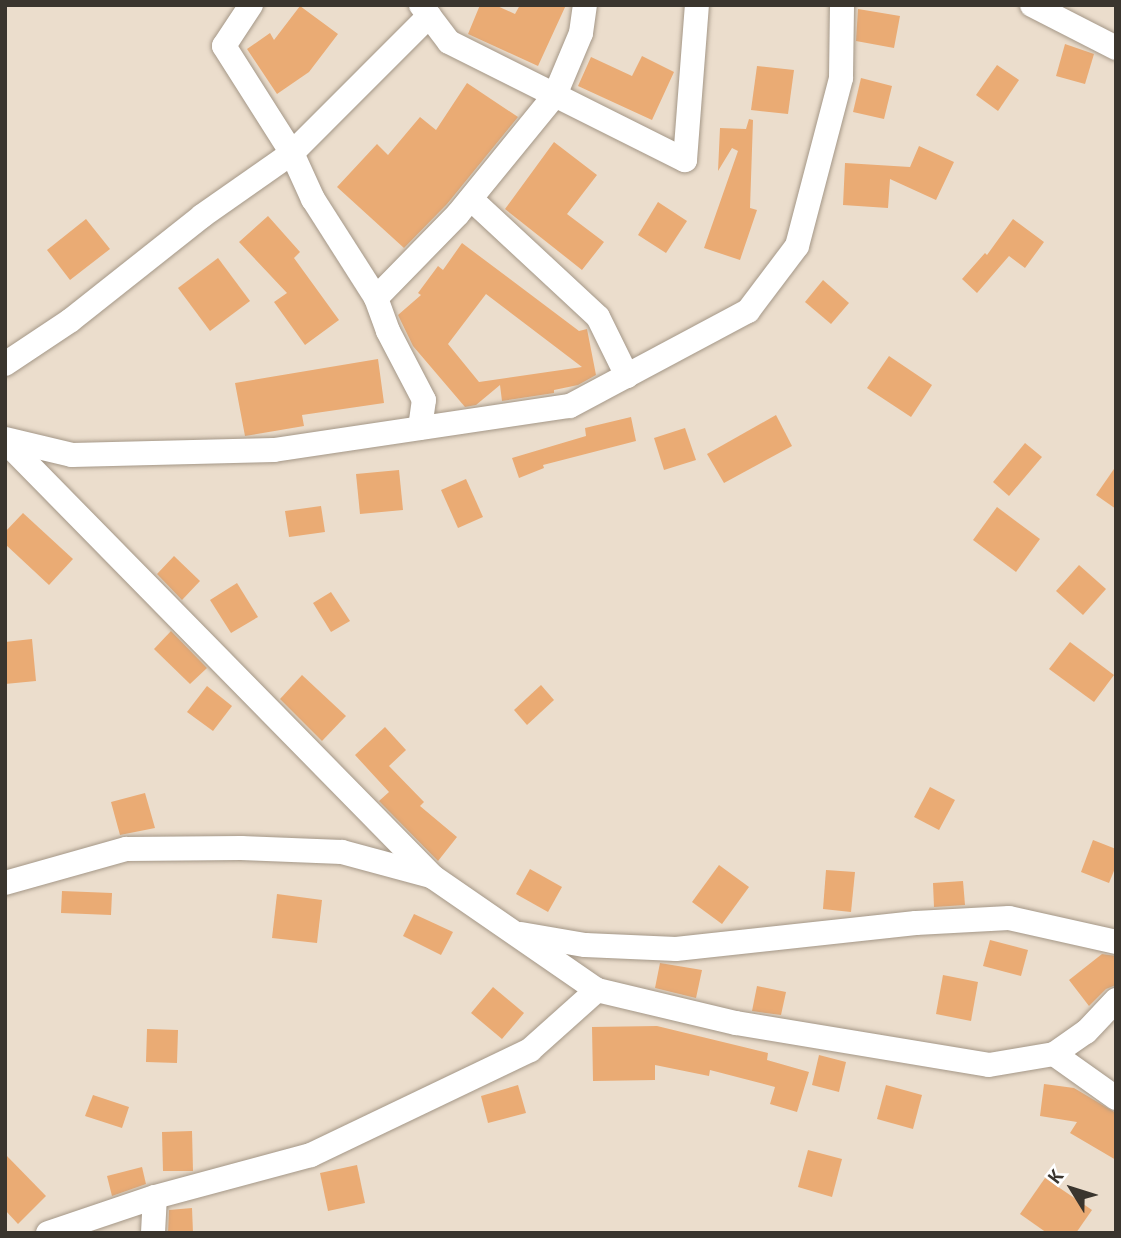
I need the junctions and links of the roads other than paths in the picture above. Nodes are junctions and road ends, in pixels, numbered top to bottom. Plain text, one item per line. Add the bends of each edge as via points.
1 (251, 5) edge
2 (586, 5) edge
3 (697, 5) edge
4 (842, 5) edge
5 (1032, 5) edge
6 (425, 10) edge
7 (1116, 48) edge
8 (555, 95) junction
9 (292, 153) junction
10 (471, 199) junction
11 (376, 298) junction
12 (5, 364) edge
13 (627, 376) junction
14 (419, 428) junction
15 (5, 440) edge
16 (433, 877) junction
17 (5, 883) edge
18 (514, 933) junction
19 (1116, 942) edge
20 (597, 990) junction
21 (1116, 1000) edge
22 (1054, 1054) junction
23 (1116, 1098) edge
24 (155, 1197) junction
25 (48, 1233) edge
26 (153, 1233) edge

1 - 9 street via 224,46
2 - 8 street via 581,33
3 - 8 street via 685,160
4 - 13 street via 841,78 797,246 748,312
5 - 7 street
6 - 8 street via 449,43
6 - 9 street
8 - 10 street
9 - 11 street via 313,199
9 - 12 street via 202,216 71,320
10 - 11 street
10 - 13 street via 598,317
11 - 14 street via 424,400
13 - 14 street via 570,406
14 - 15 street via 274,450 72,455
15 - 16 street
16 - 17 street via 342,852 126,849
16 - 18 street
18 - 19 street via 585,945 676,949 903,924 1009,918
18 - 20 street
20 - 22 street via 736,1023 989,1065
20 - 24 street via 530,1050 311,1155
21 - 22 street via 1086,1032
22 - 23 street
24 - 25 street
24 - 26 street

